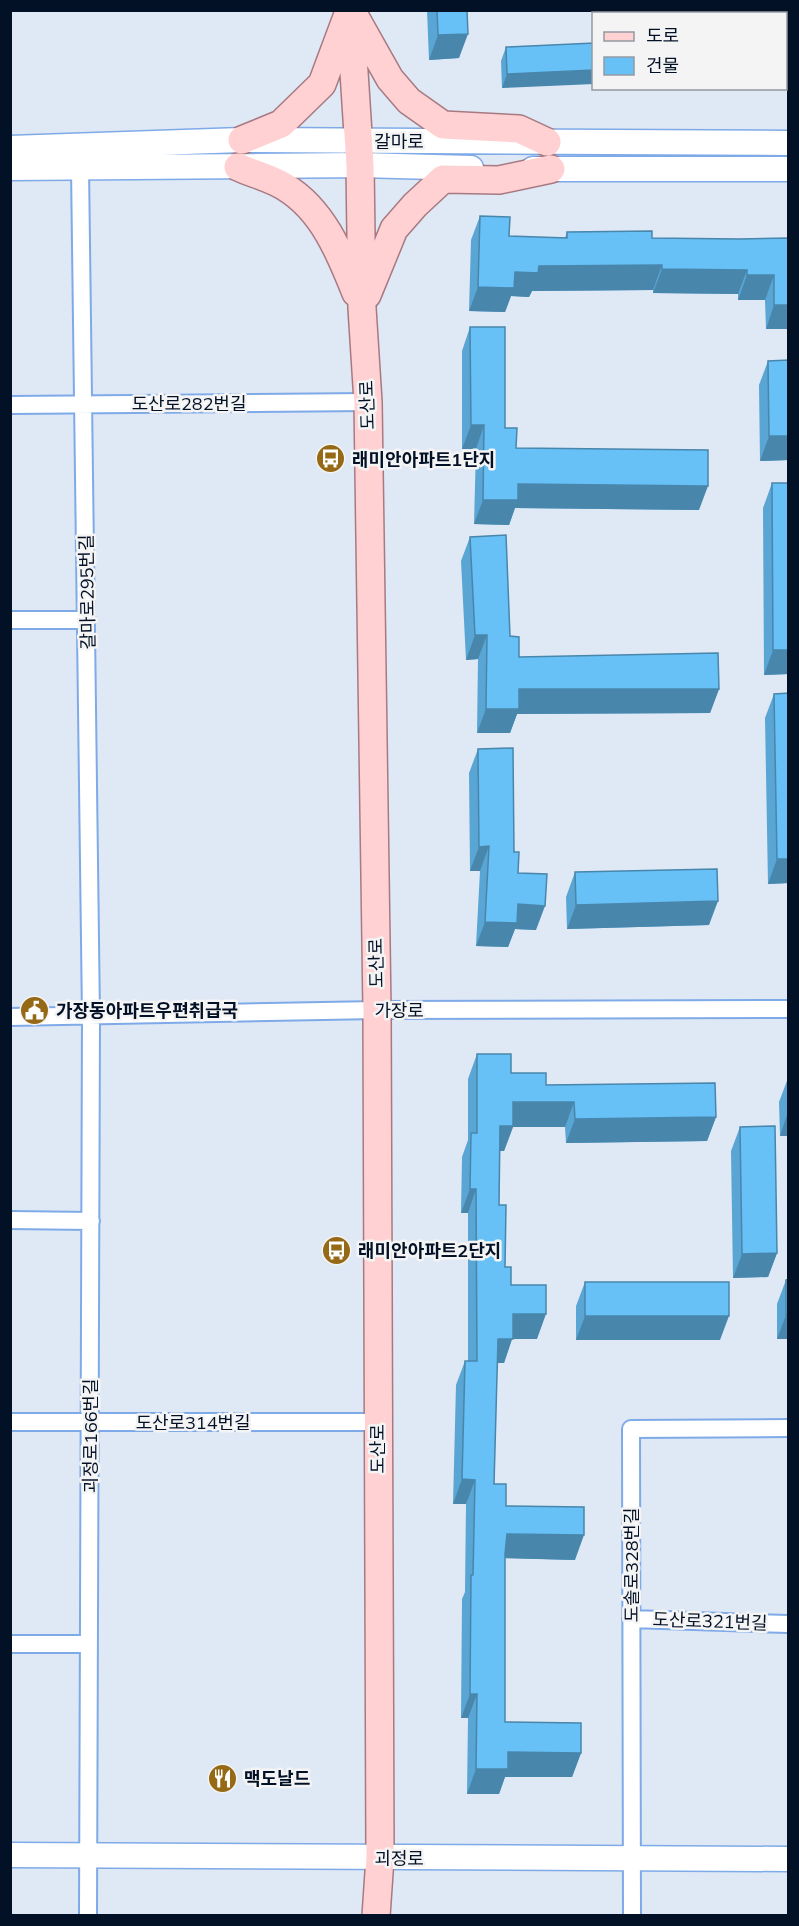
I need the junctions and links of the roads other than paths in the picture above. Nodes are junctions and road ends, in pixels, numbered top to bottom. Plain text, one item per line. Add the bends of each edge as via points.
1 (350, 10) edge
2 (242, 140) junction
3 (547, 142) junction
4 (789, 143) edge
5 (10, 148) edge
6 (359, 153) junction
7 (80, 167) junction
8 (10, 168) edge
9 (238, 168) junction
10 (551, 169) junction
11 (789, 169) edge
12 (362, 308) junction
13 (368, 402) junction
14 (85, 404) junction
15 (10, 405) edge
16 (10, 620) edge
17 (87, 620) junction
18 (789, 1009) edge
19 (377, 1010) junction
20 (10, 1017) edge
21 (92, 1017) junction
22 (10, 1220) edge
23 (91, 1221) junction
24 (10, 1422) edge
25 (90, 1422) junction
26 (376, 1422) junction
27 (789, 1428) edge
28 (632, 1619) junction
29 (789, 1624) edge
30 (10, 1644) edge
31 (89, 1644) junction
32 (10, 1855) edge
33 (88, 1856) junction
34 (380, 1858) junction
35 (631, 1858) junction
36 (789, 1859) edge
37 (88, 1916) edge
38 (376, 1916) edge
39 (632, 1916) edge

1 - 2 main road via 322,84 281,124
1 - 3 main road via 390,79 409,101 443,125 519,129
1 - 6 main road, 도산로
2 - 5 main road, 갈마로
2 - 6 main road, 갈마로
3 - 4 main road, 갈마로
3 - 6 main road, 갈마로
6 - 9 main road, 갈마로
6 - 10 main road, 갈마로
6 - 12 main road, 도산로
7 - 8 main road, 갈마로
7 - 9 main road, 갈마로
7 - 14 street, 갈마로295번길
9 - 12 main road via 285,187 317,215 339,252
10 - 11 main road, 갈마로
10 - 12 main road via 499,180 443,180 394,229
12 - 13 main road, 도산로
13 - 14 street, 도산로282번길
13 - 19 main road, 도산로
14 - 15 street, 도산로282번길
14 - 17 street, 갈마로295번길
16 - 17 street
17 - 21 street, 갈마로295번길
18 - 19 street, 가장로
19 - 21 street, 가장로
19 - 26 main road, 도산로
20 - 21 street, 가장로
21 - 23 street, 괴정로166번길
22 - 23 street
23 - 25 street, 괴정로166번길
24 - 25 street, 도산로314번길
25 - 26 street, 도산로314번길
25 - 31 street, 괴정로166번길
26 - 34 main road, 도산로
27 - 28 street, 도솔로328번길 via 631,1429
28 - 29 street, 도산로321번길
28 - 35 street, 도솔로328번길
30 - 31 street
31 - 33 street, 괴정로166번길
32 - 33 main road, 괴정로
33 - 34 main road, 괴정로
33 - 37 street, 괴정로166번길
34 - 35 main road, 괴정로
34 - 38 main road, 도산로
35 - 36 main road, 괴정로
35 - 39 street, 도솔로328번길

